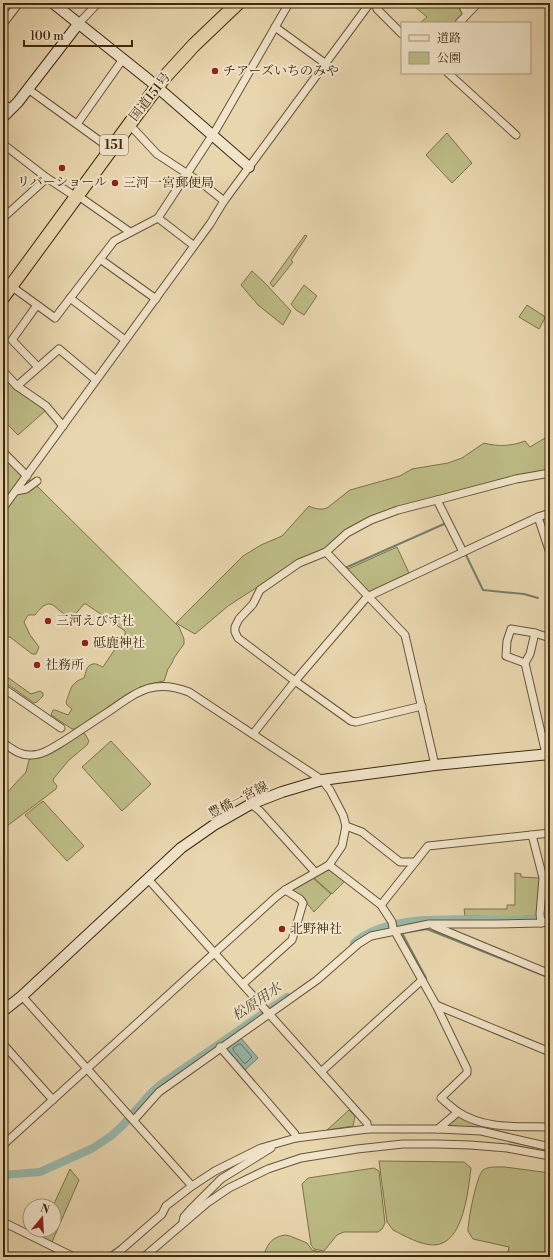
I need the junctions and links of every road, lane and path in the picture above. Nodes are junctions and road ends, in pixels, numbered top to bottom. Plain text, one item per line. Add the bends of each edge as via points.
1 (19, 3) edge
2 (53, 3) edge
3 (98, 3) edge
4 (238, 3) edge
5 (289, 3) edge
6 (370, 3) edge
7 (375, 3) edge
8 (461, 3) edge
9 (478, 3) edge
10 (467, 14) junction
11 (460, 22) edge
12 (79, 23) junction
13 (3, 24) edge
14 (275, 27) junction
15 (401, 33) edge
16 (123, 59) junction
17 (326, 64) junction
18 (449, 74) edge
19 (157, 87) junction
20 (28, 89) junction
21 (7, 106) edge
22 (3, 117) edge
23 (77, 124) junction
24 (129, 124) junction
25 (212, 135) junction
26 (516, 135) dead end
27 (3, 144) edge
28 (111, 149) junction
29 (249, 168) junction
30 (188, 174) junction
31 (47, 178) junction
32 (77, 196) junction
33 (224, 201) junction
34 (3, 217) edge
35 (158, 218) junction
36 (130, 232) junction
37 (193, 245) junction
38 (100, 259) junction
39 (11, 286) junction
40 (3, 297) edge
41 (70, 298) junction
42 (156, 299) junction
43 (37, 305) junction
44 (126, 340) junction
45 (38, 367) junction
46 (3, 371) edge
47 (96, 380) junction
48 (17, 386) junction
49 (63, 426) junction
50 (3, 452) edge
51 (550, 473) edge
52 (27, 476) junction
53 (37, 482) dead end
54 (16, 491) junction
55 (438, 500) junction
56 (3, 508) edge
57 (550, 513) edge
58 (538, 517) junction
59 (326, 552) junction
60 (463, 552) junction
61 (550, 553) edge
62 (367, 597) junction
63 (535, 633) junction
64 (550, 638) edge
65 (525, 663) junction
66 (295, 681) junction
67 (3, 688) edge
68 (422, 706) junction
69 (61, 728) dead end
70 (253, 734) junction
71 (3, 743) edge
72 (548, 754) edge
73 (435, 765) junction
74 (322, 780) junction
75 (252, 804) junction
76 (346, 826) junction
77 (550, 833) edge
78 (532, 835) junction
79 (415, 862) junction
80 (329, 865) junction
81 (315, 872) junction
82 (148, 879) junction
83 (285, 890) junction
84 (381, 905) junction
85 (550, 921) edge
86 (542, 923) junction
87 (429, 924) junction
88 (394, 927) junction
89 (214, 953) junction
90 (550, 974) edge
91 (422, 980) junction
92 (243, 984) junction
93 (22, 996) junction
94 (436, 1005) junction
95 (3, 1011) edge
96 (269, 1014) junction
97 (3, 1044) edge
98 (220, 1047) junction
99 (550, 1052) edge
100 (87, 1068) junction
101 (322, 1071) junction
102 (53, 1100) junction
103 (458, 1112) junction
104 (134, 1120) junction
105 (550, 1127) edge
106 (368, 1129) junction
107 (438, 1129) junction
108 (296, 1138) junction
109 (275, 1143) junction
110 (3, 1145) edge
111 (550, 1147) edge
112 (550, 1156) edge
113 (192, 1186) junction
114 (3, 1222) edge
115 (185, 1223) junction
116 (74, 1257) edge
117 (111, 1257) edge
118 (144, 1257) edge

1 - 13 street
2 - 12 main road
3 - 12 street
4 - 19 highway, 国道151号 / 151 via 194,45
5 - 14 street
6 - 17 street
7 - 15 street via 377,9
8 - 10 street
9 - 10 street
10 - 11 street
12 - 16 main road
12 - 20 main road
14 - 17 street
14 - 25 street
16 - 19 main road
16 - 23 street
17 - 29 street
18 - 26 street
19 - 24 highway, 国道151号 / 151
19 - 25 main road
20 - 21 main road
20 - 23 street
21 - 22 main road
23 - 28 street
24 - 28 highway, 国道151号 / 151
24 - 30 street via 157,154
25 - 29 main road
25 - 30 street
27 - 31 street
28 - 32 highway, 国道151号 / 151
29 - 33 street
30 - 33 street
30 - 35 street
31 - 32 street
31 - 34 street
32 - 36 street
32 - 39 highway, 国道151号 / 151
33 - 37 street
35 - 36 street
35 - 37 street
36 - 38 street via 114,241
37 - 42 street
38 - 41 street
38 - 42 street
39 - 40 highway, 国道151号 / 151
39 - 43 street
41 - 43 street via 55,318
41 - 44 street
42 - 44 street
43 - 45 street via 12,340
44 - 47 street
45 - 47 street via 59,349
45 - 48 street
46 - 48 street
47 - 49 street
48 - 49 street via 46,406
49 - 52 street
50 - 52 street
51 - 55 street via 516,479
52 - 54 street
53 - 54 street via 26,489
54 - 56 street
55 - 59 street via 371,520 347,533
55 - 60 street
57 - 58 street
58 - 60 street
58 - 61 street
59 - 62 street
59 - 66 street via 299,563 260,590 253,604 235,627 238,638
60 - 62 street
62 - 66 street
62 - 68 street via 405,635
63 - 64 street
63 - 65 street
63 - 65 street via 511,629 507,641 506,656
65 - 72 street
66 - 68 street via 356,722
66 - 70 street
67 - 69 street
68 - 73 street
70 - 71 street via 189,692 166,686 148,688 134,694 47,751 22,754
70 - 74 street
72 - 73 main road, 豊橋一宮線
73 - 74 main road, 豊橋一宮線
74 - 75 main road, 豊橋一宮線
74 - 76 street via 330,790
75 - 81 street
75 - 82 main road, 豊橋一宮線 via 230,815 181,848
76 - 79 street via 362,832 400,862
76 - 80 street via 342,846
77 - 78 street
78 - 79 street via 428,846
78 - 86 street via 543,878 540,914
79 - 84 street
80 - 81 street
80 - 84 street
81 - 83 street
82 - 89 street
82 - 93 main road, 豊橋一宮線
83 - 89 street
83 - 92 street via 303,903 292,940
84 - 88 street
85 - 86 street
86 - 87 street
87 - 88 street
87 - 90 street
88 - 91 street
88 - 96 street via 358,944 317,980
89 - 92 street
89 - 100 street
91 - 94 street
91 - 101 street
92 - 96 street
93 - 95 main road, 豊橋一宮線
93 - 100 street
94 - 99 street
94 - 103 street via 467,1069 467,1073 441,1098
96 - 98 street
96 - 101 street
97 - 102 street
98 - 104 street via 159,1092
98 - 108 street
100 - 102 street
100 - 104 street
101 - 106 street via 367,1122
102 - 110 street
103 - 105 street via 475,1120 500,1126
103 - 107 street
104 - 113 street
106 - 107 street
106 - 108 street
107 - 111 street via 480,1130
108 - 109 street
109 - 113 street via 244,1155
109 - 115 street via 221,1179 184,1217
112 - 115 street via 507,1148 403,1144 300,1158 268,1169 228,1188
113 - 117 street via 166,1206 162,1214
114 - 116 street
115 - 118 street

